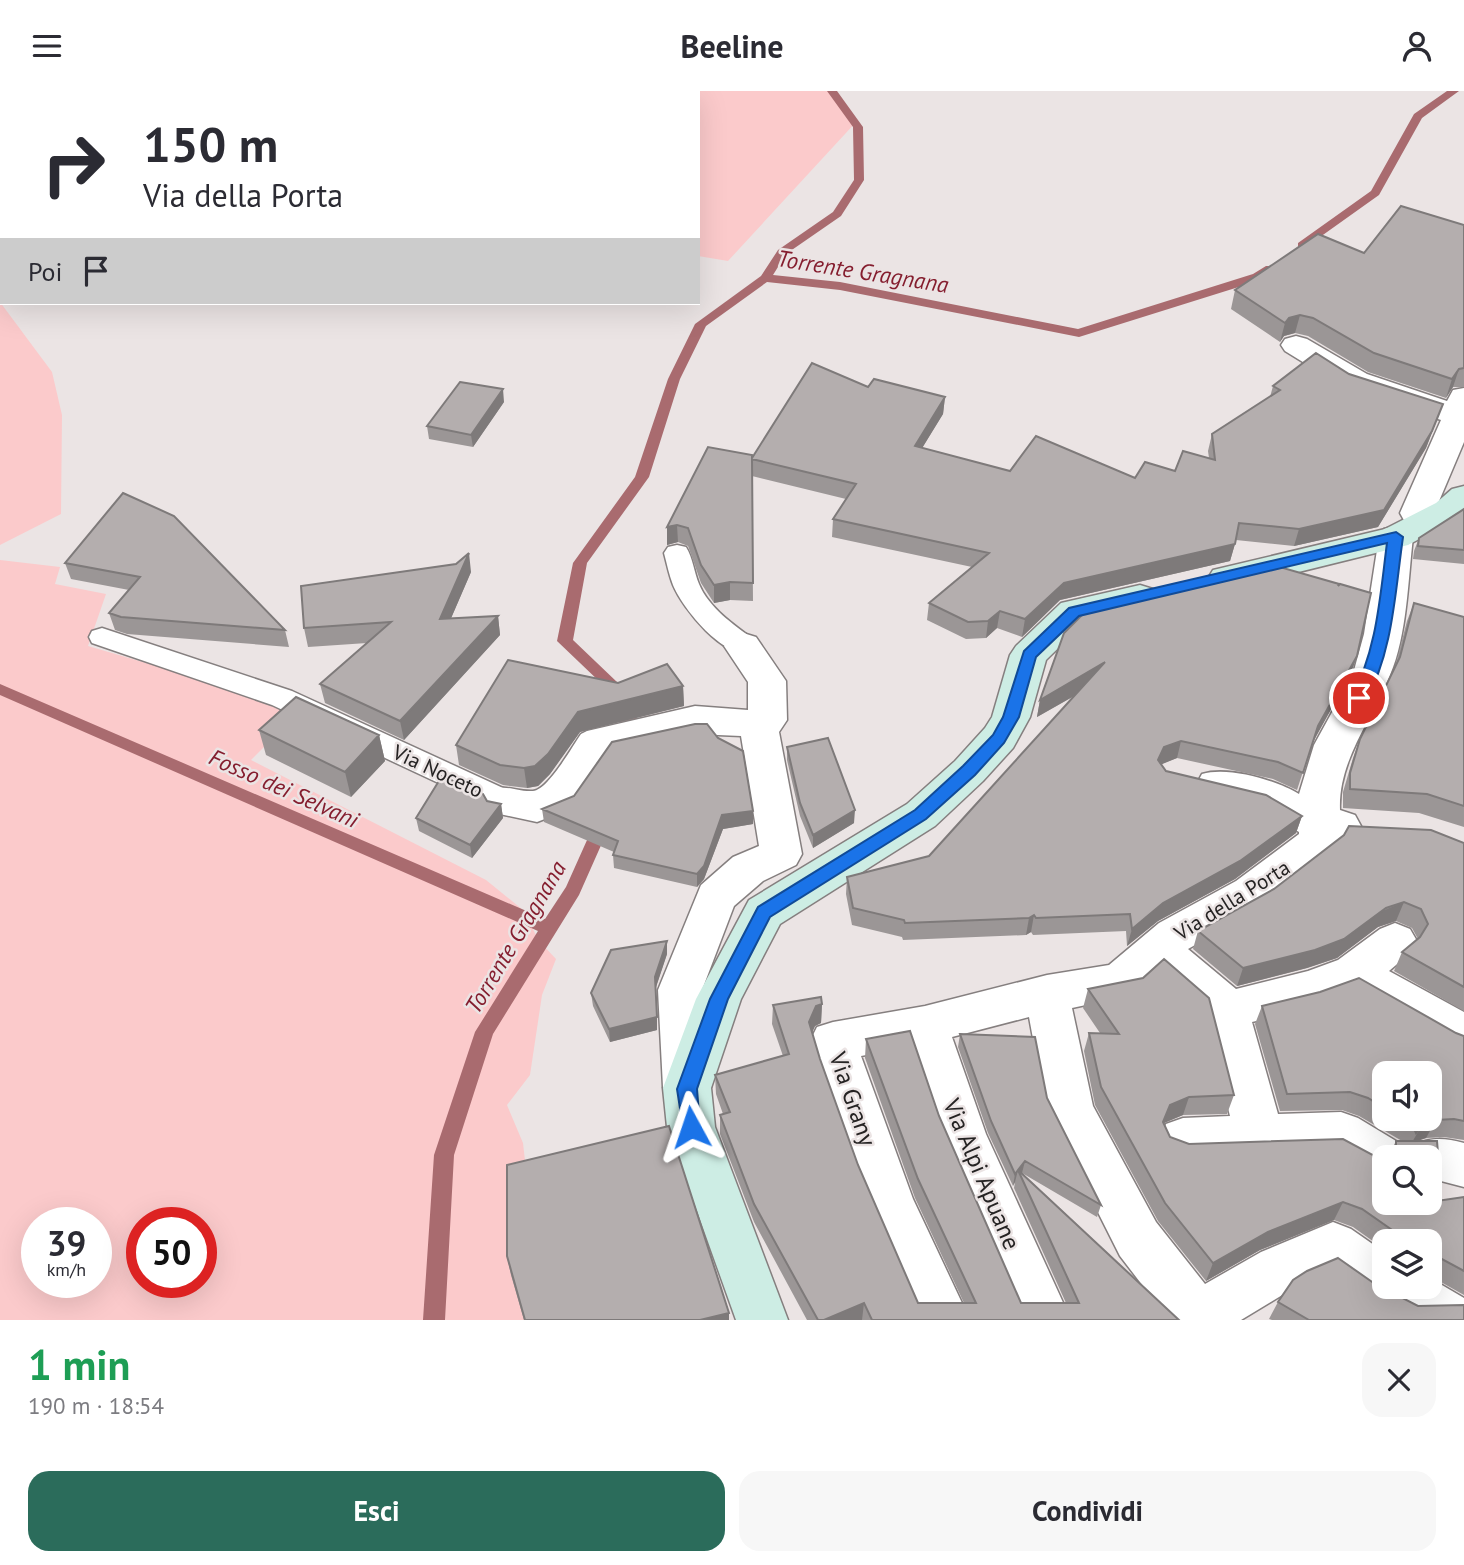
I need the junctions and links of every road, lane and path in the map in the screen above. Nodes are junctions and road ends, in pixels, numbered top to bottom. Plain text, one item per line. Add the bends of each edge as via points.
1 (1296, 345) dead end
2 (1462, 407) edge
3 (1464, 496) edge
4 (1409, 531) junction
5 (677, 553) dead end
6 (102, 637) dead end
7 (743, 646) joint
8 (759, 728) junction
9 (1176, 776) edge
10 (504, 801) joint
11 (1321, 825) junction
12 (1375, 828) edge
13 (1395, 941) dead end
14 (1157, 950) junction
15 (1354, 973) junction
16 (1046, 994) junction
17 (1226, 1010) junction
18 (925, 1025) junction
19 (1464, 1035) edge
20 (687, 1089) junction
21 (1260, 1137) junction
22 (1183, 1139) edge
23 (1372, 1152) edge
24 (1442, 1159) edge
25 (1464, 1165) edge
26 (1372, 1274) edge
27 (1418, 1299) edge
28 (1201, 1318) edge
29 (762, 1320) edge
30 (944, 1320) edge
31 (1045, 1320) edge
32 (1451, 1320) edge

1 - 2 street via 1356,381
2 - 4 street
3 - 4 main road
4 - 11 street via 1372,674 1334,745 1319,796
4 - 20 main road via 1074,612 1029,655 1011,717 999,739 969,771 920,815 764,912 719,999
5 - 7 lane via 690,597
6 - 10 lane, Via Noceto via 282,698
7 - 8 street via 767,681 768,720
8 - 10 street, Via Noceto via 741,722 695,720 601,741 559,797 537,807
8 - 20 street via 781,854 748,869 716,897 680,990
9 - 11 street via 1272,797
11 - 12 street
11 - 14 street, Via della Porta via 1320,841 1251,893 1174,935
13 - 15 street
14 - 16 street, Via della Porta via 1121,981
14 - 17 street
15 - 17 street via 1312,989
15 - 19 street
16 - 18 street, Via Grany
16 - 28 street via 1070,1109 1138,1239
17 - 21 street
18 - 30 street, Via Grany via 833,1041 890,1204
18 - 31 street, Via Alpi Apuane via 962,1134
20 - 29 main road via 694,1138
21 - 22 street
21 - 23 street via 1340,1133
24 - 25 street
26 - 28 street via 1333,1246 1279,1269
27 - 32 street

